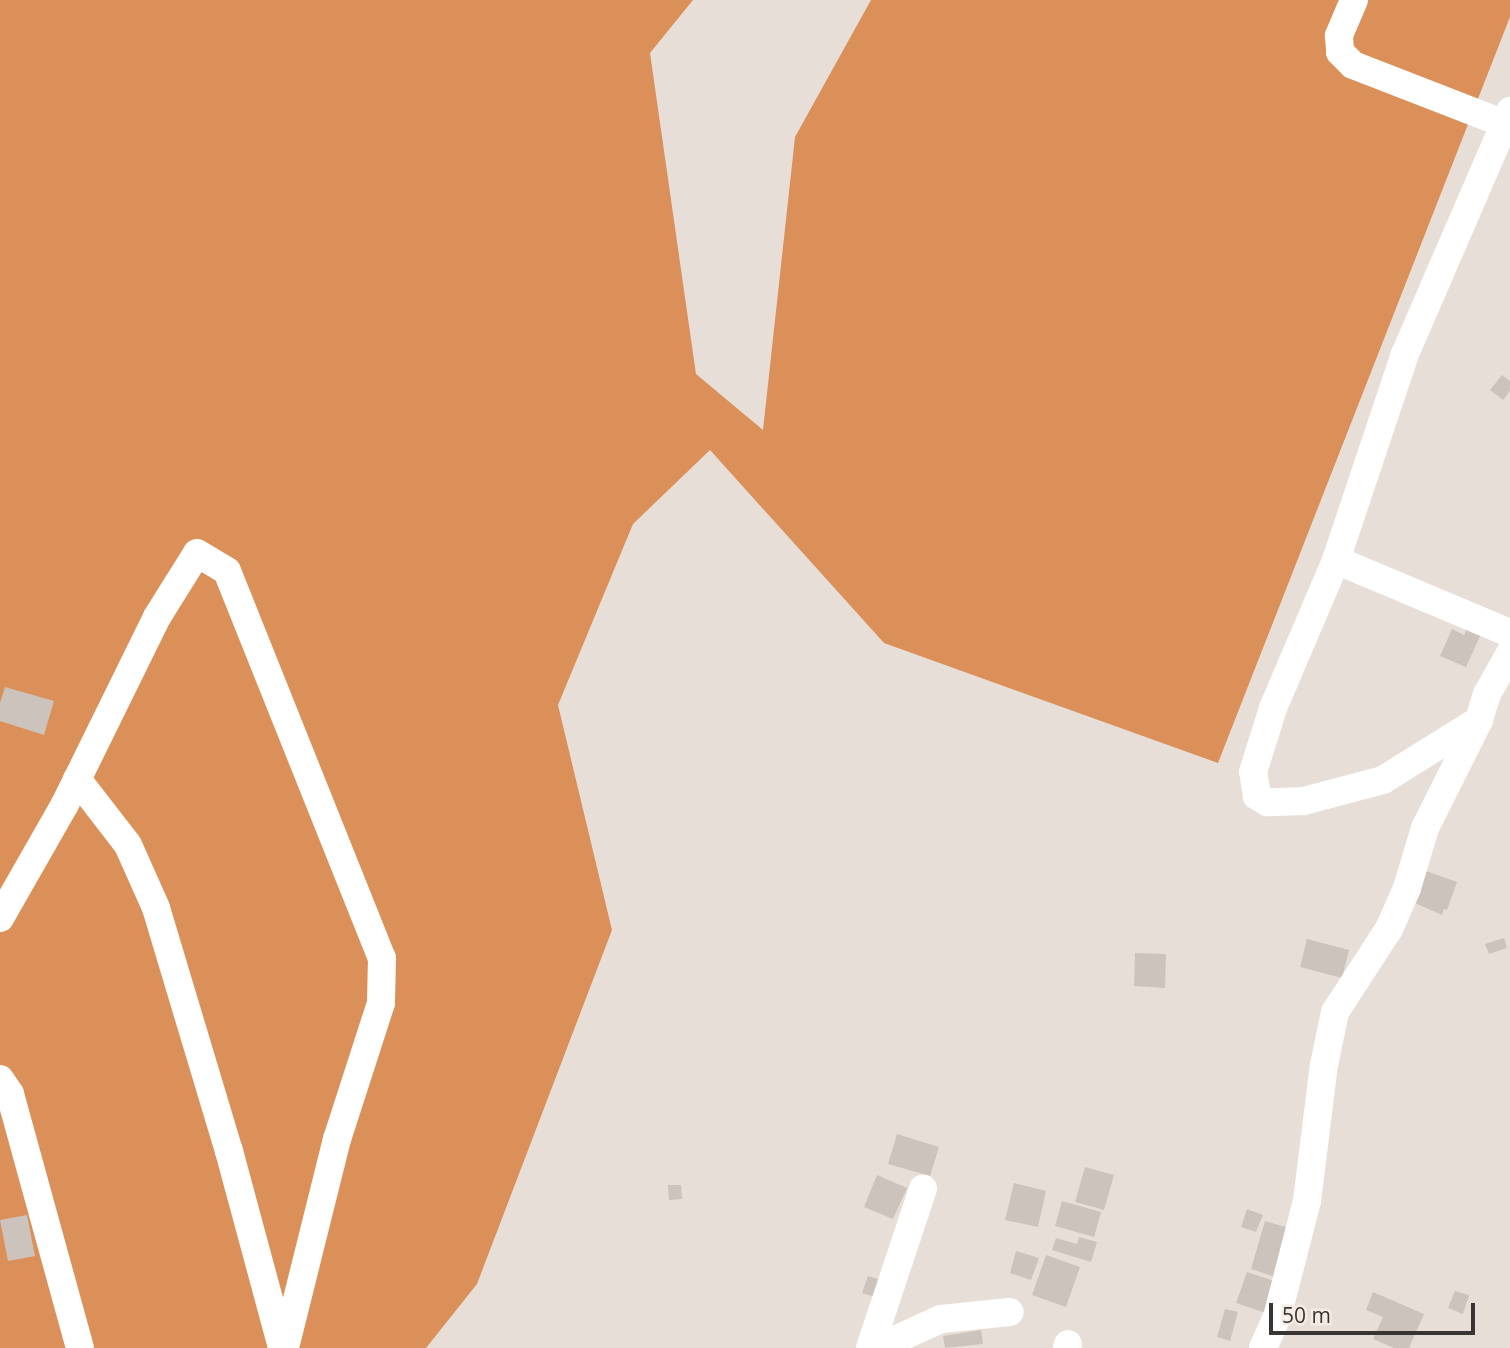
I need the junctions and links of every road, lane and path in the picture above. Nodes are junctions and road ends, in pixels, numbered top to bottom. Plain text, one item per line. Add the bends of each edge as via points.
1 (1354, 0) edge
2 (1508, 121) edge
3 (1336, 560) junction
4 (1510, 633) edge
5 (1510, 653) edge
6 (1479, 720) junction
7 (77, 779) junction
8 (0, 918) edge
9 (0, 1079) edge
10 (923, 1189) dead end
11 (1010, 1312) dead end
12 (80, 1348) edge
13 (283, 1348) edge
14 (870, 1348) edge
15 (877, 1348) edge
16 (1263, 1348) edge

1 - 2 street via 1339,36 1340,52 1353,65
2 - 3 street via 1405,354
3 - 4 street
3 - 6 street via 1260,743 1253,772 1257,796 1267,802 1304,802 1384,780
5 - 6 street
6 - 16 street via 1425,828 1389,929 1335,1012 1307,1201 1277,1317
7 - 8 street
7 - 13 street via 128,845 156,908
7 - 13 street via 157,617 197,553 227,570 382,958 381,1003 337,1139
9 - 12 street via 10,1094
10 - 14 street
11 - 15 street via 941,1319

